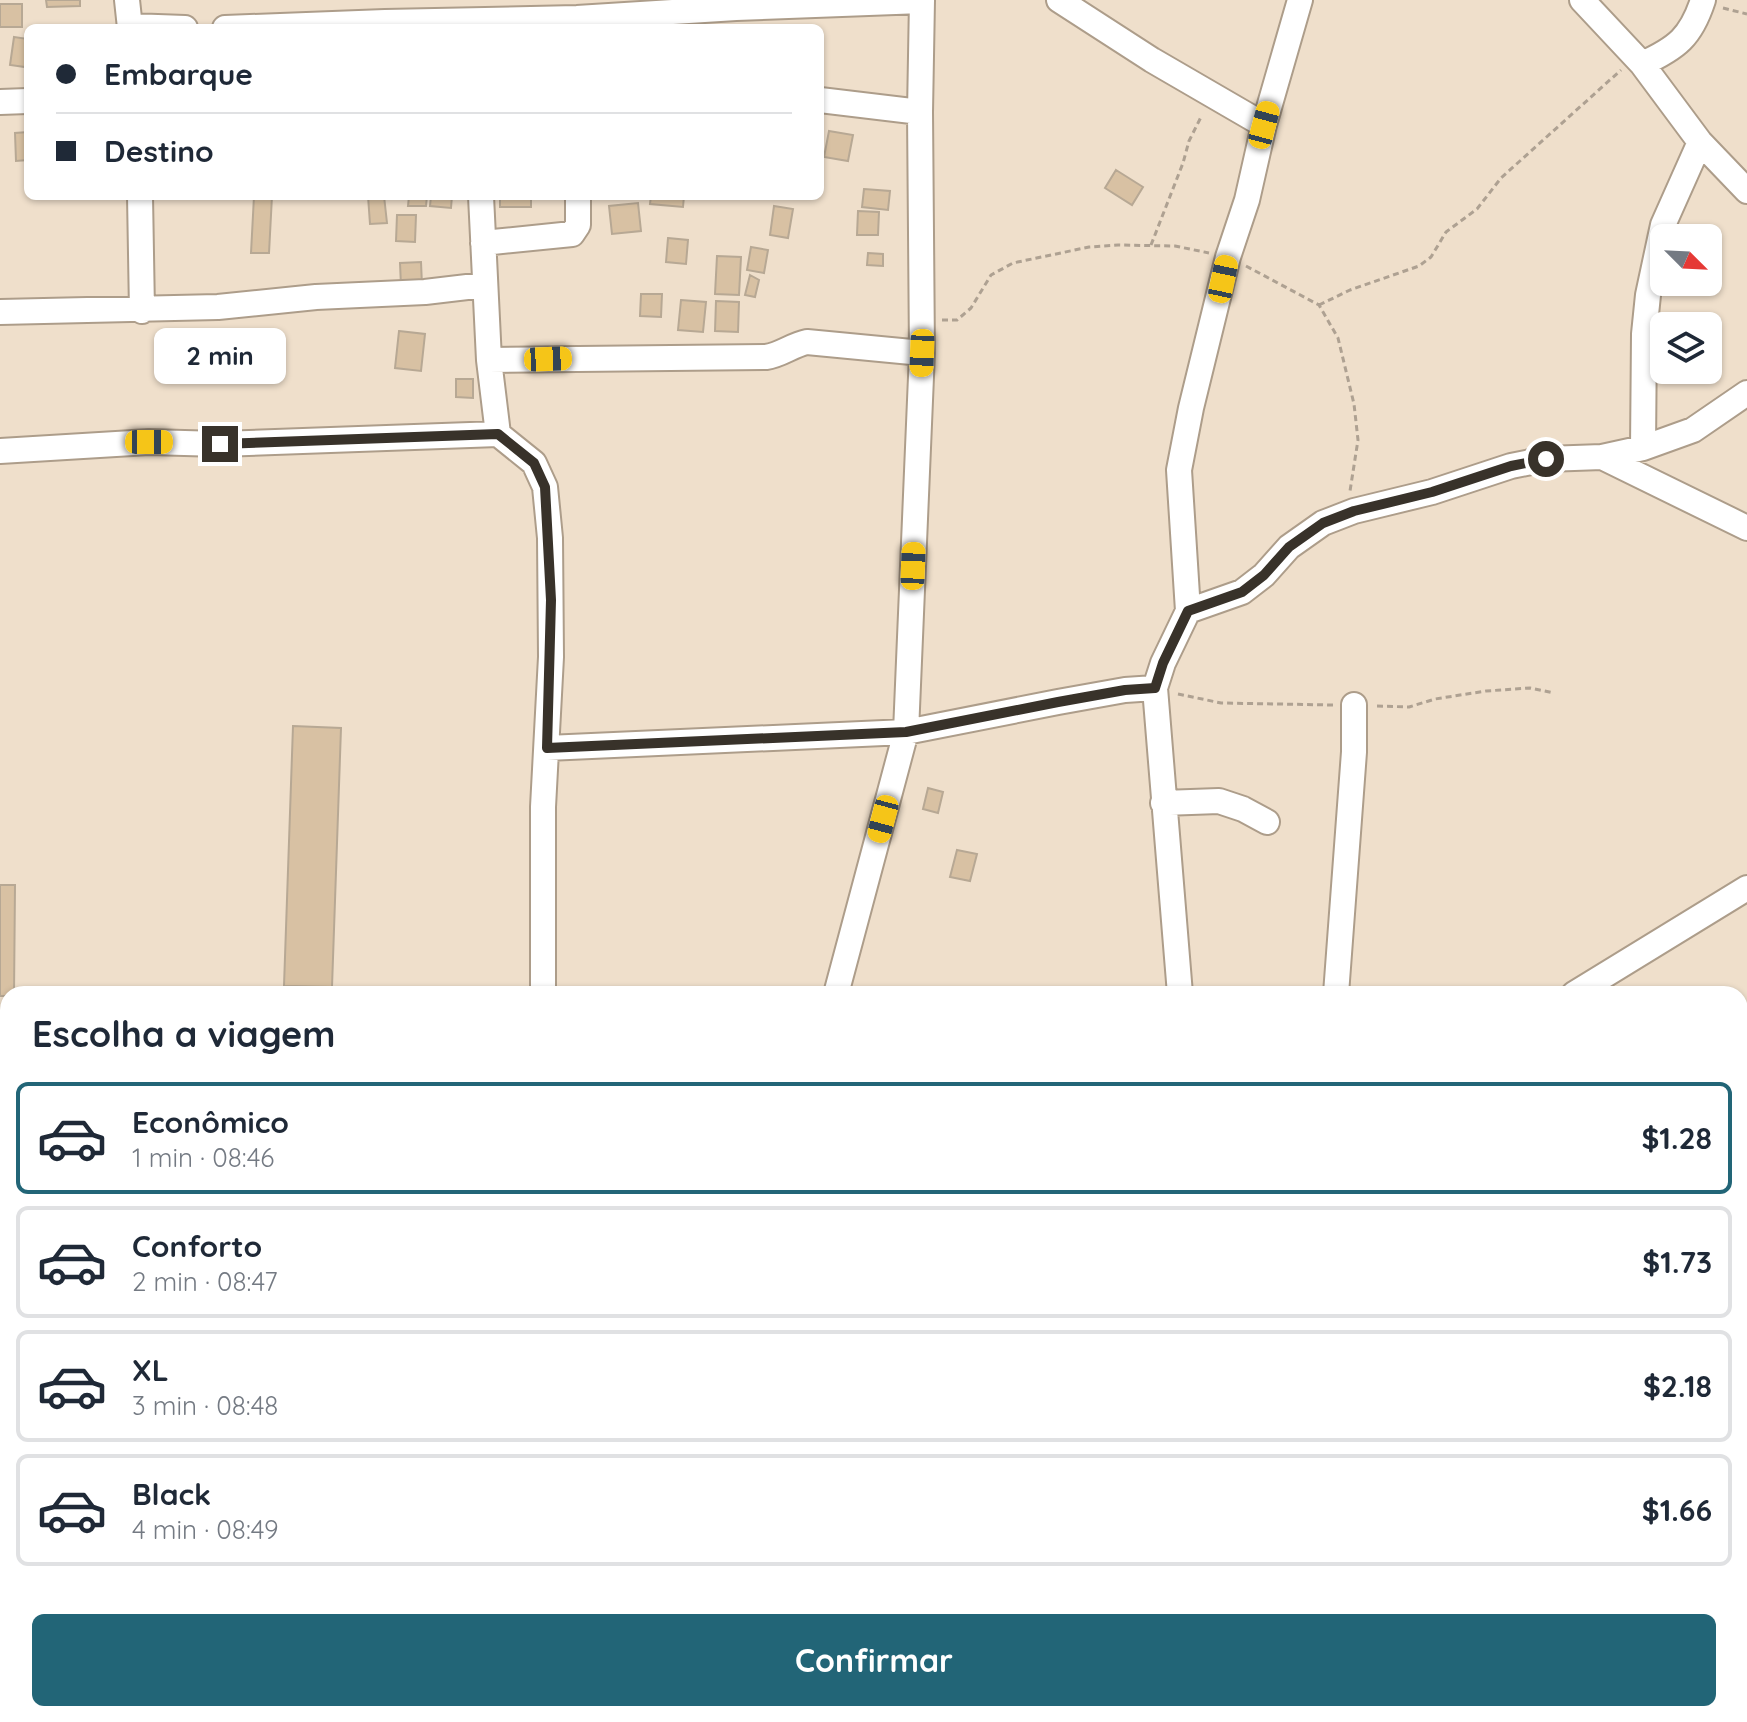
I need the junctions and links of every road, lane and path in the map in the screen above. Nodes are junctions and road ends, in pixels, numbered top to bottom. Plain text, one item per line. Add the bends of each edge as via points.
1 (127, 0) edge
2 (1300, 0) edge
3 (1582, 0) edge
4 (922, 1) edge
5 (1065, 1) edge
6 (1703, 2) edge
7 (1747, 14) edge
8 (577, 15) edge
9 (475, 16) edge
10 (130, 24) edge
11 (308, 24) edge
12 (1639, 60) junction
13 (1212, 96) junction
14 (824, 100) edge
15 (24, 101) edge
16 (0, 102) edge
17 (920, 112) junction
18 (1264, 125) junction
19 (1700, 142) junction
20 (1747, 191) edge
21 (140, 200) edge
22 (481, 200) edge
23 (578, 200) edge
24 (483, 243) junction
25 (1151, 245) junction
26 (1228, 257) junction
27 (484, 285) junction
28 (1319, 305) junction
29 (142, 311) junction
30 (0, 312) edge
31 (922, 321) junction
32 (922, 353) junction
33 (489, 360) junction
34 (1747, 393) edge
35 (498, 434) junction
36 (1643, 448) junction
37 (0, 451) edge
38 (1602, 457) junction
39 (1354, 511) junction
40 (1747, 528) edge
41 (1188, 611) junction
42 (1155, 688) junction
43 (1354, 705) dead end
44 (906, 732) junction
45 (547, 748) junction
46 (1163, 803) junction
47 (1267, 822) dead end
48 (1747, 888) edge
49 (543, 986) edge
50 (838, 986) edge
51 (1180, 986) edge
52 (1337, 986) edge
53 (1587, 986) edge

1 - 10 street
2 - 18 street
3 - 12 street
4 - 8 street
4 - 17 street
5 - 13 street
6 - 7 path
6 - 12 street via 1687,35 1664,54
8 - 9 street
9 - 11 street
12 - 19 street
12 - 28 path via 1501,178 1477,209 1446,232 1431,257
13 - 18 street
13 - 25 path via 1189,141
14 - 17 street
15 - 16 street
17 - 31 street
18 - 26 street
19 - 20 street
19 - 36 street via 1663,225 1648,295
21 - 29 street
22 - 24 street
23 - 24 street via 578,225 572,234
24 - 27 street
25 - 26 path
25 - 31 path via 1089,247 1013,263 991,275 957,320
26 - 28 path
26 - 41 street via 1179,470
27 - 29 street
27 - 33 street
28 - 39 path via 1338,338 1354,404
29 - 30 street
31 - 32 street
32 - 33 street via 807,342 766,357
32 - 44 street
33 - 35 street
34 - 36 street via 1693,430
35 - 37 street
35 - 45 street via 534,463 545,487 551,600
36 - 38 street
38 - 39 street via 1511,466
38 - 40 street
39 - 41 street via 1323,523 1289,547 1242,592
41 - 42 street
42 - 44 street
42 - 46 street
43 - 52 street
44 - 45 street
44 - 50 street
45 - 49 street
46 - 47 street via 1219,801
46 - 51 street
48 - 53 street

